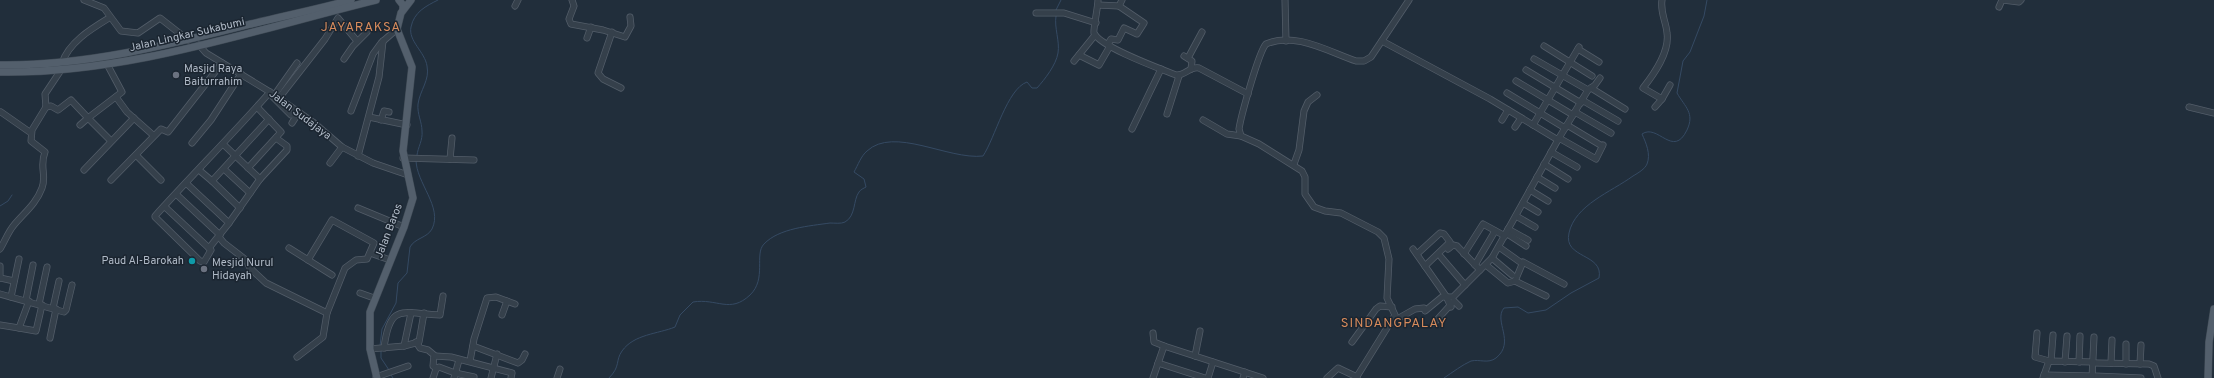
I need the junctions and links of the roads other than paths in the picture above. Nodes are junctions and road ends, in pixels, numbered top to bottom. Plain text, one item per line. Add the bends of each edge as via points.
1 (87, 0) edge
2 (351, 0) edge
3 (376, 0) edge
4 (399, 0) edge
5 (412, 0) edge
6 (518, 0) edge
7 (572, 0) edge
8 (1122, 0) edge
9 (1285, 0) edge
10 (1409, 0) edge
11 (1662, 0) edge
12 (2003, 0) edge
13 (2021, 0) edge
14 (1098, 2) edge
15 (515, 6) dead end
16 (1119, 6) junction
17 (1999, 7) dead end
18 (403, 9) junction
19 (1036, 13) dead end
20 (630, 17) dead end
21 (110, 18) junction
22 (1096, 23) junction
23 (254, 27) junction
24 (591, 27) junction
25 (398, 29) junction
26 (367, 32) dead end
27 (612, 32) junction
28 (1202, 32) dead end
29 (1095, 35) junction
30 (587, 38) dead end
31 (188, 40) junction
32 (1382, 40) junction
33 (357, 41) junction
34 (383, 41) junction
35 (1286, 41) junction
36 (199, 45) junction
37 (1109, 45) junction
38 (1544, 46) dead end
39 (1079, 55) junction
40 (1534, 58) dead end
41 (344, 59) dead end
42 (1074, 61) dead end
43 (1570, 62) junction
44 (1599, 62) dead end
45 (222, 63) junction
46 (297, 63) dead end
47 (107, 64) junction
48 (0, 65) edge
49 (62, 67) junction
50 (1191, 68) junction
51 (1161, 69) junction
52 (1526, 70) dead end
53 (0, 72) edge
54 (241, 74) junction
55 (1562, 75) junction
56 (1178, 76) junction
57 (1592, 76) dead end
58 (1600, 78) dead end
59 (1516, 81) dead end
60 (1670, 85) dead end
61 (1555, 87) junction
62 (621, 88) dead end
63 (1590, 89) junction
64 (272, 93) junction
65 (1507, 93) dead end
66 (1248, 94) junction
67 (1317, 95) dead end
68 (116, 96) junction
69 (279, 98) junction
70 (1662, 99) junction
71 (1548, 100) junction
72 (1581, 101) junction
73 (1655, 106) dead end
74 (46, 107) junction
75 (257, 107) junction
76 (2189, 107) dead end
77 (1625, 109) dead end
78 (1508, 110) junction
79 (351, 111) dead end
80 (1, 112) dead end
81 (298, 112) junction
82 (389, 112) dead end
83 (1540, 113) junction
84 (2214, 113) edge
85 (1167, 114) dead end
86 (1574, 114) junction
87 (369, 117) junction
88 (88, 118) junction
89 (134, 118) junction
90 (1521, 118) junction
91 (269, 119) junction
92 (381, 120) junction
93 (1203, 120) dead end
94 (1502, 120) dead end
95 (1618, 121) dead end
96 (292, 123) dead end
97 (80, 125) dead end
98 (1533, 125) junction
99 (407, 126) junction
100 (1515, 127) dead end
101 (1566, 127) junction
102 (1132, 129) dead end
103 (1611, 133) dead end
104 (31, 134) junction
105 (153, 135) junction
106 (1241, 136) junction
107 (276, 138) junction
108 (452, 138) dead end
109 (1558, 139) junction
110 (111, 142) junction
111 (192, 143) dead end
112 (222, 144) junction
113 (342, 147) junction
114 (1551, 152) junction
115 (136, 155) junction
116 (235, 156) junction
117 (358, 156) junction
118 (404, 158) junction
119 (450, 159) junction
120 (474, 160) dead end
121 (330, 163) dead end
122 (1294, 164) junction
123 (1544, 164) junction
124 (1577, 167) dead end
125 (224, 168) junction
126 (248, 168) junction
127 (84, 170) dead end
128 (199, 170) junction
129 (408, 176) junction
130 (1537, 178) junction
131 (1568, 179) dead end
132 (111, 180) dead end
133 (161, 180) dead end
134 (260, 180) junction
135 (212, 181) junction
136 (186, 183) junction
137 (1555, 188) dead end
138 (1530, 190) junction
139 (250, 193) junction
140 (176, 194) junction
141 (1548, 201) dead end
142 (1523, 203) junction
143 (164, 206) junction
144 (240, 208) junction
145 (358, 208) dead end
146 (1538, 212) dead end
147 (1516, 216) junction
148 (230, 223) junction
149 (404, 227) junction
150 (1535, 227) dead end
151 (1495, 230) junction
152 (1507, 233) junction
153 (220, 236) junction
154 (1528, 240) dead end
155 (1526, 246) dead end
156 (1499, 247) junction
157 (209, 248) junction
158 (289, 248) dead end
159 (0, 249) edge
160 (370, 253) junction
161 (1464, 254) junction
162 (1441, 257) junction
163 (1492, 258) junction
164 (19, 259) dead end
165 (308, 260) junction
166 (390, 260) junction
167 (1520, 262) dead end
168 (33, 264) dead end
169 (1486, 265) junction
170 (0, 266) edge
171 (1475, 266) junction
172 (47, 267) dead end
173 (1426, 267) junction
174 (1480, 270) junction
175 (332, 275) dead end
176 (0, 278) edge
177 (1513, 278) junction
178 (14, 281) junction
179 (59, 281) dead end
180 (1564, 284) dead end
181 (72, 285) dead end
182 (1465, 285) junction
183 (360, 293) dead end
184 (0, 294) edge
185 (443, 296) dead end
186 (1446, 296) junction
187 (1546, 296) dead end
188 (11, 297) junction
189 (374, 298) junction
190 (27, 301) junction
191 (507, 301) junction
192 (40, 304) junction
193 (515, 304) dead end
194 (1450, 306) junction
195 (1459, 306) dead end
196 (1392, 307) junction
197 (54, 309) junction
198 (2214, 309) edge
199 (327, 312) junction
200 (411, 313) junction
201 (424, 313) junction
202 (502, 314) dead end
203 (1392, 322) junction
204 (1434, 323) dead end
205 (0, 325) edge
206 (19, 328) junction
207 (1200, 331) dead end
208 (1153, 333) dead end
209 (2037, 333) dead end
210 (2052, 335) dead end
211 (2067, 336) dead end
212 (2080, 336) dead end
213 (2096, 337) dead end
214 (50, 338) dead end
215 (2112, 340) dead end
216 (416, 342) junction
217 (1352, 342) dead end
218 (2126, 344) dead end
219 (2141, 345) dead end
220 (404, 346) junction
221 (473, 346) junction
222 (1164, 346) junction
223 (382, 348) junction
224 (370, 349) junction
225 (497, 354) junction
226 (525, 354) dead end
227 (435, 356) junction
228 (1195, 356) junction
229 (297, 357) dead end
230 (459, 360) junction
231 (470, 361) junction
232 (2050, 361) junction
233 (1213, 362) junction
234 (2065, 362) junction
235 (2080, 362) junction
236 (2094, 362) junction
237 (1158, 363) junction
238 (2111, 363) junction
239 (2126, 364) junction
240 (2140, 364) junction
241 (408, 366) dead end
242 (494, 367) junction
243 (436, 368) junction
244 (560, 369) dead end
245 (1244, 375) edge
246 (455, 376) edge
247 (1189, 376) edge
248 (376, 377) edge
249 (474, 377) dead end
250 (1356, 377) edge
251 (2044, 377) edge
252 (2094, 377) edge
253 (433, 378) edge
254 (491, 378) edge
255 (511, 378) edge
256 (557, 378) edge
257 (1153, 378) edge
258 (1205, 378) edge
259 (1208, 378) edge
260 (1263, 378) edge
261 (1327, 378) edge
262 (2141, 378) edge
263 (2158, 378) edge
264 (2208, 378) edge

1 - 21 street via 104,8
2 - 23 main road, Jalan Lingkar Sukabumi
3 - 23 main road, Jalan Lingkar Sukabumi
4 - 18 main road via 404,5
5 - 18 main road
6 - 15 street
7 - 24 street via 574,4 568,19 570,23
8 - 16 street
9 - 35 street
10 - 32 street
11 - 70 street via 1661,13 1668,35 1665,52 1643,88
12 - 13 street
12 - 17 street
14 - 16 street
14 - 22 street
16 - 37 street via 1144,23 1137,34 1124,28 1118,40 1111,39
18 - 25 main road via 398,20
19 - 22 street via 1064,13
20 - 27 street via 631,25 626,37
21 - 31 street via 118,29 133,34 142,32 160,18
21 - 49 street via 70,47
22 - 29 street via 1093,29
23 - 31 main road, Jalan Lingkar Sukabumi
23 - 36 main road, Jalan Lingkar Sukabumi
24 - 27 street
24 - 30 street
25 - 34 street
25 - 99 main road, Jalan Baros via 412,67
26 - 33 street
27 - 62 street via 598,73 603,79
28 - 50 street via 1186,57 1192,61
29 - 37 street
29 - 39 street
31 - 49 main road, Jalan Lingkar Sukabumi
32 - 35 street via 1371,57 1360,62 1308,43
32 - 78 street
33 - 41 street
33 - 69 street via 338,18
34 - 79 street via 373,54
34 - 87 street via 380,77
35 - 66 street via 1264,46
36 - 45 street, Jalan Sudajaya
36 - 47 main road, Jalan Lingkar Sukabumi
37 - 39 street via 1099,66
37 - 51 street
38 - 43 street
39 - 42 street
40 - 55 street
43 - 44 street via 1579,48
43 - 55 street
43 - 57 street
45 - 54 street, Jalan Sudajaya
45 - 105 street via 168,132 162,128
46 - 64 street
47 - 49 main road, Jalan Lingkar Sukabumi
47 - 68 street via 122,91
48 - 49 main road, Jalan Lingkar Sukabumi
49 - 53 main road, Jalan Lingkar Sukabumi
49 - 74 street via 45,94
50 - 56 street
50 - 66 street via 1199,68
51 - 56 street
51 - 102 street
52 - 61 street
54 - 64 street, Jalan Sudajaya
54 - 111 street via 211,120
55 - 61 street
55 - 63 street
56 - 85 street
58 - 63 street
59 - 71 street
60 - 70 street
61 - 71 street
61 - 72 street
63 - 72 street
63 - 77 street
64 - 69 street, Jalan Sudajaya
64 - 75 street
64 - 81 street via 274,99 291,115
65 - 83 street
66 - 106 street via 1240,126
67 - 122 street via 1308,102 1304,111 1299,150
68 - 88 street
68 - 89 street
69 - 81 street, Jalan Sudajaya
70 - 73 street
71 - 83 street
71 - 86 street
72 - 86 street
72 - 95 street
74 - 88 street via 52,106 58,110 71,100
74 - 104 street
75 - 91 street
75 - 112 street
76 - 84 street
78 - 90 street
78 - 94 street
80 - 104 street
81 - 96 street
81 - 113 street, Jalan Sudajaya
82 - 92 street via 384,111
83 - 98 street
83 - 101 street
86 - 101 street
86 - 103 street
87 - 92 street
87 - 117 street
88 - 97 street
88 - 110 street
89 - 105 street
89 - 110 street
90 - 98 street
90 - 100 street
91 - 107 street via 281,130
91 - 116 street
92 - 99 street
93 - 106 street via 1227,134
98 - 109 street
99 - 118 main road, Jalan Baros
101 - 109 street
101 - 109 street via 1603,145 1596,159
104 - 159 street via 31,141 46,152 42,164 43,186 35,203 13,227
105 - 115 street
106 - 122 street
107 - 126 street
107 - 134 street via 287,146 287,150
108 - 119 street
109 - 114 street
110 - 127 street
112 - 116 street
112 - 128 street
113 - 117 street, Jalan Sudajaya
113 - 121 street
114 - 123 street
114 - 124 street
115 - 132 street
115 - 133 street
116 - 125 street
116 - 126 street
117 - 129 street, Jalan Sudajaya
118 - 119 street
118 - 129 main road, Jalan Baros
119 - 120 street
122 - 196 street via 1304,174 1304,191 1314,207 1341,213 1378,232 1384,238 1389,259 1387,298
123 - 130 street
123 - 131 street
125 - 135 street
125 - 139 street
126 - 134 street
128 - 135 street
128 - 136 street
129 - 149 main road, Jalan Baros via 413,198
130 - 137 street
130 - 138 street
134 - 139 street
135 - 144 street
136 - 140 street
136 - 148 street
138 - 141 street
138 - 142 street
139 - 144 street
140 - 143 street
140 - 153 street
142 - 146 street
142 - 147 street
143 - 157 street
143 - 157 street via 155,219 201,262 204,262 210,253
144 - 148 street
145 - 149 street
147 - 150 street
147 - 152 street
148 - 153 street
149 - 166 main road, Jalan Baros
151 - 152 street
151 - 161 street via 1482,224
151 - 171 street
152 - 154 street
152 - 155 street
152 - 156 street
153 - 157 street
153 - 199 street via 224,243 246,260 250,268 266,283
156 - 163 street
156 - 167 street
158 - 165 street
160 - 165 street via 372,241 332,220
160 - 166 street
160 - 199 street via 367,260 354,261 345,268
161 - 162 street via 1453,245
161 - 171 street
162 - 173 street
162 - 182 street
163 - 169 street
163 - 177 street
164 - 178 street
165 - 175 street
166 - 189 main road, Jalan Baros
168 - 190 street
169 - 174 street
169 - 177 street via 1508,283
170 - 176 street
171 - 174 street
172 - 192 street
173 - 173 street via 1450,242 1444,234 1440,233 1415,252
173 - 186 street
174 - 182 street
176 - 178 street
177 - 180 street via 1523,262
177 - 187 street
178 - 188 street
179 - 197 street
181 - 197 street via 66,310
182 - 186 street via 1453,297
183 - 189 street
184 - 188 street
185 - 201 street via 441,314
186 - 194 street
186 - 203 street via 1425,311 1421,307
188 - 190 street
189 - 224 main road, Jalan Baros via 368,324
190 - 192 street
190 - 206 street
191 - 193 street
191 - 202 street
191 - 221 street via 487,298
192 - 197 street
192 - 206 street via 36,331
194 - 195 street via 1454,301
194 - 204 street
196 - 203 street via 1395,313
196 - 217 street via 1377,307
197 - 214 street
198 - 264 main road via 2209,342
199 - 229 street via 323,337
200 - 201 street
200 - 220 street
200 - 223 street via 398,314 392,318
201 - 216 street via 420,339
203 - 250 street
205 - 206 street
207 - 228 street
208 - 222 street via 1154,342
209 - 232 street via 2035,357
210 - 232 street
211 - 234 street
212 - 235 street
213 - 236 street
215 - 238 street
216 - 220 street
216 - 227 street via 420,348
218 - 239 street
219 - 240 street
220 - 223 street
221 - 225 street
221 - 231 street
222 - 228 street
222 - 237 street
223 - 224 street
224 - 248 main road, Jalan Baros
225 - 226 street via 518,363
225 - 242 street
227 - 230 street via 449,356
227 - 243 street via 433,365
228 - 233 street
230 - 231 street
230 - 246 street
231 - 242 street
232 - 234 street
232 - 251 street
233 - 245 street
233 - 259 street
234 - 235 street
235 - 236 street
236 - 238 street
236 - 252 street
237 - 247 street
237 - 257 street
238 - 239 street
239 - 240 street
240 - 263 street via 2153,365
241 - 248 street
242 - 254 street
242 - 255 street via 512,373
243 - 246 street via 441,367
243 - 253 street
244 - 256 street
245 - 260 street
246 - 249 street
247 - 258 street
250 - 261 street via 1338,368
251 - 252 street
252 - 262 street

